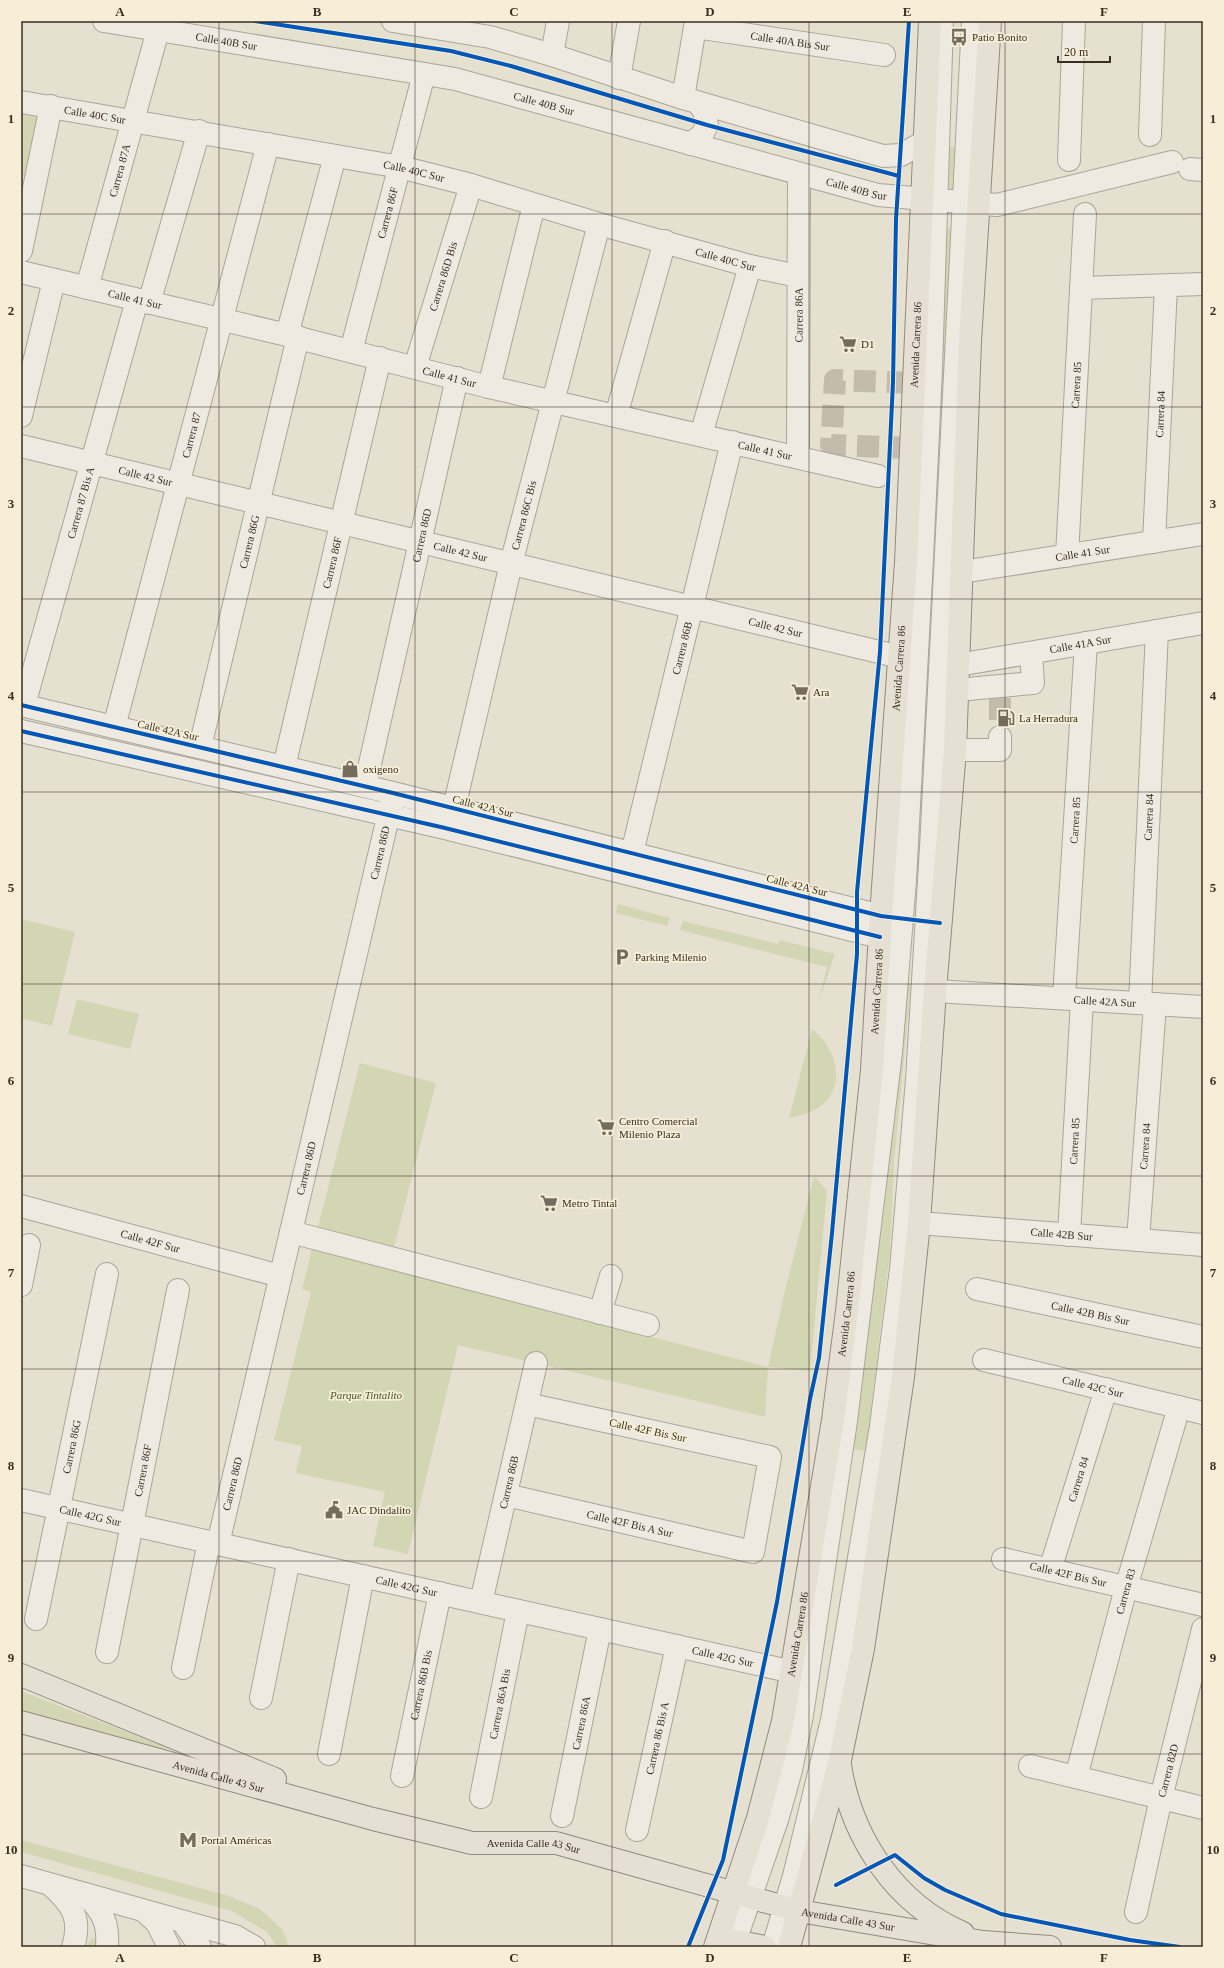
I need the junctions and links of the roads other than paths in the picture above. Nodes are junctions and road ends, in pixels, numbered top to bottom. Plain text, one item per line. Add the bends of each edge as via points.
1 (104, 21) edge
2 (392, 21) edge
3 (558, 21) edge
4 (629, 21) edge
5 (930, 21) edge
6 (942, 21) edge
7 (973, 21) edge
8 (990, 21) edge
9 (1074, 21) edge
10 (1154, 21) edge
11 (418, 23) edge
12 (696, 24) edge
13 (492, 29) edge
14 (158, 30) junction
15 (552, 55) junction
16 (884, 55) dead end
17 (424, 74) junction
18 (619, 78) junction
19 (691, 101) junction
20 (21, 102) edge
21 (51, 106) junction
22 (133, 120) junction
23 (199, 131) junction
24 (1150, 135) dead end
25 (924, 142) junction
26 (268, 144) junction
27 (690, 144) junction
28 (334, 156) junction
29 (1069, 160) dead end
30 (400, 167) junction
31 (1189, 167) edge
32 (799, 174) junction
33 (28, 184) edge
34 (471, 185) junction
35 (929, 200) junction
36 (971, 203) junction
37 (534, 205) junction
38 (1085, 214) dead end
39 (600, 224) junction
40 (665, 241) junction
41 (21, 251) edge
42 (750, 266) junction
43 (21, 272) edge
44 (798, 276) junction
45 (54, 280) junction
46 (1203, 284) edge
47 (1166, 286) junction
48 (87, 288) junction
49 (1081, 288) junction
50 (143, 301) junction
51 (221, 320) junction
52 (292, 336) junction
53 (352, 351) junction
54 (380, 358) junction
55 (414, 367) junction
56 (457, 378) junction
57 (489, 386) junction
58 (554, 401) junction
59 (21, 416) edge
60 (616, 416) junction
61 (702, 436) junction
62 (732, 442) junction
63 (21, 446) edge
64 (798, 458) junction
65 (92, 463) junction
66 (878, 476) dead end
67 (178, 484) junction
68 (258, 503) junction
69 (341, 523) junction
70 (1203, 534) edge
71 (420, 542) junction
72 (1154, 542) junction
73 (1067, 556) junction
74 (511, 564) junction
75 (962, 572) junction
76 (692, 607) junction
77 (1203, 623) edge
78 (1157, 631) junction
79 (1086, 643) junction
80 (1031, 653) junction
81 (900, 657) junction
82 (958, 665) junction
83 (957, 690) junction
84 (23, 705) edge
85 (114, 726) junction
86 (21, 731) edge
87 (1000, 737) tunnel mouth
88 (200, 747) junction
89 (955, 750) junction
90 (284, 767) junction
91 (365, 786) junction
92 (394, 793) junction
93 (454, 808) junction
94 (388, 815) junction
95 (632, 853) junction
96 (891, 917) junction
97 (933, 922) junction
98 (880, 937) junction
99 (935, 991) junction
100 (1073, 999) junction
101 (1147, 1004) junction
102 (1203, 1007) edge
103 (21, 1206) edge
104 (919, 1223) junction
105 (291, 1232) junction
106 (1069, 1235) junction
107 (1138, 1240) junction
108 (29, 1245) dead end
109 (1203, 1245) edge
110 (107, 1274) dead end
111 (280, 1276) junction
112 (611, 1276) dead end
113 (21, 1285) edge
114 (977, 1289) dead end
115 (178, 1290) dead end
116 (600, 1313) junction
117 (648, 1325) dead end
118 (1203, 1338) edge
119 (984, 1360) dead end
120 (536, 1363) dead end
121 (1106, 1389) junction
122 (527, 1404) junction
123 (1179, 1407) junction
124 (1203, 1413) edge
125 (506, 1495) junction
126 (21, 1500) edge
127 (59, 1508) junction
128 (132, 1524) junction
129 (213, 1543) junction
130 (753, 1552) joint
131 (1003, 1559) dead end
132 (289, 1560) junction
133 (1050, 1570) junction
134 (363, 1576) junction
135 (1126, 1588) junction
136 (440, 1593) junction
137 (481, 1602) junction
138 (1203, 1606) edge
139 (518, 1611) junction
140 (36, 1619) dead end
141 (600, 1629) junction
142 (1203, 1629) edge
143 (676, 1646) junction
144 (107, 1652) dead end
145 (183, 1668) dead end
146 (793, 1672) junction
147 (21, 1675) edge
148 (261, 1698) dead end
149 (21, 1722) edge
150 (329, 1754) dead end
151 (840, 1760) junction
152 (1030, 1766) dead end
153 (402, 1776) dead end
154 (1076, 1777) junction
155 (481, 1797) dead end
156 (1161, 1798) junction
157 (1203, 1808) edge
158 (562, 1816) dead end
159 (373, 1819) junction
160 (637, 1830) dead end
161 (21, 1876) edge
162 (51, 1885) junction
163 (85, 1894) junction
164 (742, 1895) junction
165 (792, 1909) junction
166 (144, 1911) junction
167 (1136, 1912) dead end
168 (183, 1922) junction
169 (944, 1936) junction
170 (983, 1942) junction
171 (725, 1944) edge
172 (73, 1947) edge
173 (107, 1947) edge
174 (168, 1947) edge
175 (200, 1947) edge
176 (254, 1947) edge
177 (765, 1947) edge
178 (773, 1947) edge
179 (790, 1947) edge
180 (926, 1947) edge
181 (1050, 1947) edge

1 - 14 street, Calle 40B Sur
2 - 11 street
3 - 15 street
4 - 18 street
5 - 25 main road, Avenida Carrera 86
6 - 35 street
7 - 36 street
8 - 36 main road
9 - 29 street
10 - 24 street
11 - 13 street
12 - 16 street, Calle 40A Bis Sur
12 - 19 street
13 - 15 street
14 - 17 street, Calle 40B Sur
14 - 22 street, Carrera 87A
15 - 18 street
17 - 27 street, Calle 40B Sur via 482,86
17 - 30 street, Carrera 86F
18 - 19 street
19 - 25 street via 882,156 901,155
19 - 27 street via 704,111 707,125 702,134
20 - 21 street, Calle 40C Sur
21 - 22 street, Calle 40C Sur
21 - 33 street
22 - 23 street, Calle 40C Sur
22 - 48 street, Carrera 87A
23 - 26 street, Calle 40C Sur
23 - 50 street, Carrera 87 Bis A
25 - 35 main road, Avenida Carrera 86
26 - 28 street, Calle 40C Sur
26 - 51 street, Carrera 87
27 - 32 street, Calle 40B Sur
28 - 30 street, Calle 40C Sur
28 - 52 street, Carrera 86G
30 - 34 street, Calle 40C Sur
30 - 53 street, Carrera 86F
31 - 36 street, Calle 40B Sur via 997,205
32 - 35 street, Calle 40B Sur via 878,195
32 - 44 street, Carrera 86A
33 - 41 street
34 - 37 street, Calle 40C Sur
34 - 55 street, Carrera 86D Bis
35 - 36 street, Calle 40B Sur
35 - 81 main road, Avenida Carrera 86
35 - 96 street via 931,369 923,544 906,862
36 - 75 main road via 970,348
36 - 97 street via 931,848
37 - 39 street, Calle 40C Sur
37 - 57 street
38 - 49 street, Carrera 85
39 - 40 street, Calle 40C Sur
39 - 58 street, Carrera 86C Bis
40 - 42 street, Calle 40C Sur
40 - 60 street
42 - 44 street, Calle 40C Sur
42 - 61 street
43 - 45 street, Calle 41 Sur
44 - 64 street, Carrera 86A
45 - 48 street, Calle 41 Sur
45 - 59 street
46 - 47 street
47 - 49 street
47 - 72 street, Carrera 84
48 - 50 street, Calle 41 Sur
49 - 73 street, Carrera 85
50 - 51 street, Calle 41 Sur
50 - 65 street, Carrera 87 Bis A
51 - 52 street, Calle 41 Sur
51 - 67 street, Carrera 87
52 - 53 street, Calle 41 Sur
52 - 68 street, Carrera 86G
53 - 54 street, Calle 41 Sur
54 - 55 street, Calle 41 Sur
54 - 69 street, Carrera 86F
55 - 56 street, Calle 41 Sur
56 - 57 street, Calle 41 Sur
56 - 71 street, Carrera 86D
57 - 58 street, Calle 41 Sur
58 - 60 street, Calle 41 Sur
58 - 74 street, Carrera 86C Bis
60 - 61 street, Calle 41 Sur
61 - 62 street, Calle 41 Sur
62 - 64 street, Calle 41 Sur
62 - 76 street, Carrera 86B
63 - 65 street, Calle 42 Sur
64 - 66 street, Calle 41 Sur
65 - 67 street, Calle 42 Sur
65 - 84 street, Carrera 87 Bis A
67 - 68 street, Calle 42 Sur
67 - 85 street, Carrera 87
68 - 69 street, Calle 42 Sur
68 - 88 street, Carrera 86G
69 - 71 street, Calle 42 Sur
69 - 90 street, Carrera 86F
70 - 72 street, Calle 41 Sur
71 - 74 street, Calle 42 Sur
71 - 91 street, Carrera 86D
72 - 73 street, Calle 41 Sur
73 - 75 street, Calle 41 Sur
74 - 76 street, Calle 42 Sur
74 - 93 street, Carrera 86C Bis
75 - 82 main road
76 - 81 street, Calle 42 Sur
76 - 95 street, Carrera 86B
77 - 78 street, Calle 41A Sur
78 - 79 street, Calle 41A Sur
78 - 101 street, Carrera 84
79 - 80 street, Calle 41A Sur
79 - 100 street, Carrera 85
80 - 82 street, Calle 41A Sur
80 - 83 street via 1033,683 1000,692
81 - 96 main road, Avenida Carrera 86
82 - 83 main road
83 - 89 main road
84 - 85 street, Calle 42A Sur
85 - 88 street, Calle 42A Sur
86 - 94 street
87 - 89 street via 1000,750
88 - 90 street, Calle 42A Sur
89 - 97 main road
90 - 91 street, Calle 42A Sur
91 - 92 street, Calle 42A Sur
92 - 93 street, Calle 42A Sur
92 - 94 street, Carrera 86D
93 - 95 street, Calle 42A Sur
94 - 98 street
94 - 105 street, Carrera 86D
95 - 96 street, Calle 42A Sur
96 - 97 street, Calle 42A Sur
96 - 98 main road, Avenida Carrera 86
96 - 164 street via 890,1053 847,1413 802,1715 779,1813
97 - 99 main road
97 - 165 street via 892,1352 832,1720 794,1876
98 - 146 main road, Avenida Carrera 86 via 872,1070 847,1311 833,1420
99 - 100 street, Calle 42A Sur
99 - 104 main road
100 - 101 street, Calle 42A Sur
100 - 106 street, Carrera 85
101 - 102 street, Calle 42A Sur
101 - 107 street, Carrera 84
103 - 111 street, Calle 42F Sur
104 - 106 street, Calle 42B Sur
104 - 151 main road via 903,1377 874,1580 863,1650
105 - 111 street, Carrera 86D
105 - 116 street
106 - 107 street, Calle 42B Sur
107 - 109 street, Calle 42B Sur
108 - 113 street
110 - 127 street, Carrera 86G
111 - 129 street, Carrera 86D
112 - 116 street
114 - 118 street, Calle 42B Bis Sur
115 - 128 street, Carrera 86F
116 - 117 street
119 - 121 street, Calle 42C Sur
120 - 122 street, Carrera 86B
121 - 123 street, Calle 42C Sur
121 - 133 street, Carrera 84
122 - 125 street, Carrera 86B
122 - 130 street, Calle 42F Bis Sur via 770,1457
123 - 124 street, Calle 42C Sur
123 - 135 street, Carrera 83
125 - 130 street, Calle 42F Bis A Sur
125 - 137 street, Carrera 86B
126 - 127 street, Calle 42G Sur
127 - 128 street, Calle 42G Sur
127 - 140 street, Carrera 86G
128 - 129 street, Calle 42G Sur
128 - 144 street, Carrera 86F
129 - 132 street, Calle 42G Sur
129 - 145 street, Carrera 86D
131 - 133 street, Calle 42F Bis Sur
132 - 134 street, Calle 42G Sur
132 - 148 street
133 - 135 street, Calle 42F Bis Sur
134 - 136 street, Calle 42G Sur
134 - 150 street
135 - 138 street, Calle 42F Bis Sur
135 - 154 street, Carrera 83
136 - 137 street, Calle 42G Sur
136 - 153 street, Carrera 86B Bis
137 - 139 street, Calle 42G Sur
139 - 141 street, Calle 42G Sur
139 - 155 street, Carrera 86A Bis
141 - 143 street, Calle 42G Sur
141 - 158 street, Carrera 86A
142 - 156 street, Carrera 82D
143 - 146 street, Calle 42G Sur
143 - 160 street, Carrera 86 Bis A
146 - 164 main road, Avenida Carrera 86
147 - 159 main road
149 - 159 main road, Avenida Calle 43 Sur
151 - 165 main road
151 - 170 main road via 844,1787 854,1819 883,1870 926,1912 954,1929
152 - 154 street
154 - 156 street
156 - 157 street
156 - 167 street, Carrera 82D
159 - 164 main road, Avenida Calle 43 Sur via 472,1843 556,1843
161 - 162 street
162 - 163 street
162 - 172 street via 64,1896 74,1911 77,1926
163 - 166 street
163 - 173 street via 98,1907 105,1920 108,1933
164 - 165 main road, Avenida Calle 43 Sur
164 - 171 street
165 - 169 main road, Avenida Calle 43 Sur
165 - 178 street
165 - 179 main road
166 - 168 street
166 - 174 street via 157,1923
168 - 175 street
168 - 176 street via 234,1936
169 - 170 main road, Avenida Calle 43 Sur
169 - 180 main road
170 - 181 main road, Avenida Calle 43 Sur
171 - 177 main road

